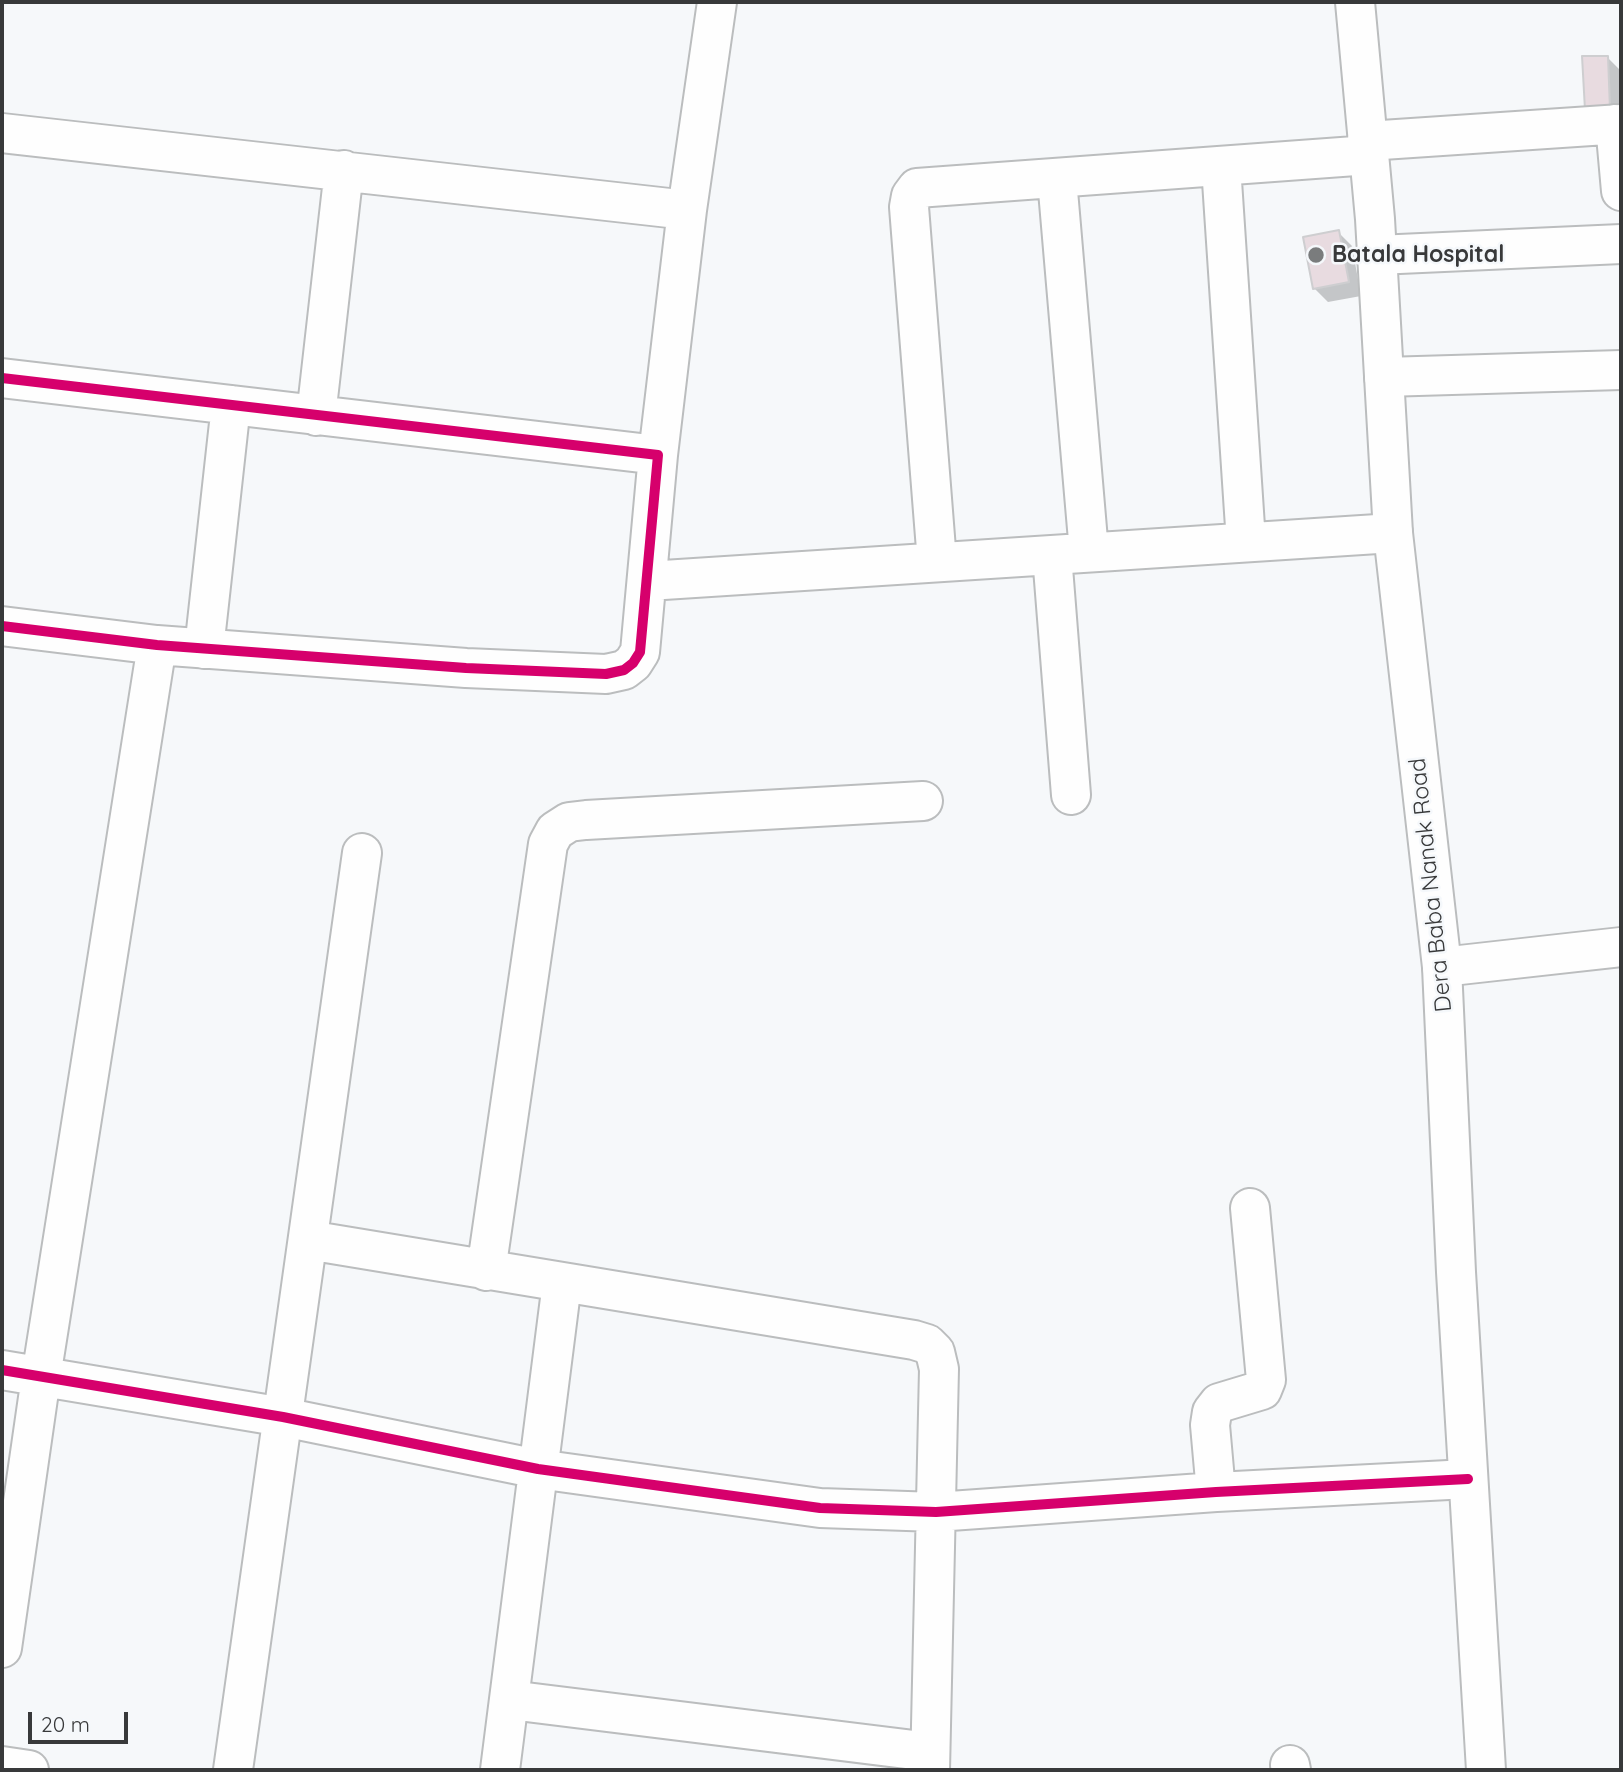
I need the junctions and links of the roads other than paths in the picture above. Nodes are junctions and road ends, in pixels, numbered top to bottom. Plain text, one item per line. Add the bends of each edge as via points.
1 (716, 2) edge
2 (1355, 2) edge
3 (1618, 124) edge
4 (2, 133) edge
5 (1368, 148) junction
6 (1222, 166) junction
7 (344, 170) junction
8 (1057, 179) junction
9 (1621, 191) edge
10 (687, 210) junction
11 (1621, 244) edge
12 (1377, 255) junction
13 (1621, 370) edge
14 (1384, 377) junction
15 (2, 378) edge
16 (231, 405) junction
17 (316, 416) junction
18 (658, 455) junction
19 (1393, 533) junction
20 (1246, 542) junction
21 (1070, 553) junction
22 (937, 562) junction
23 (648, 581) junction
24 (2, 626) edge
25 (157, 645) junction
26 (204, 649) junction
27 (1071, 795) dead end
28 (923, 801) dead end
29 (362, 853) dead end
30 (1621, 947) edge
31 (1442, 967) junction
32 (1250, 1208) dead end
33 (308, 1240) junction
34 (486, 1271) junction
35 (562, 1283) junction
36 (2, 1370) edge
37 (41, 1377) junction
38 (283, 1417) junction
39 (538, 1469) junction
40 (1468, 1479) junction
41 (1216, 1492) junction
42 (936, 1511) junction
43 (4, 1624) edge
44 (510, 1700) junction
45 (930, 1761) edge
46 (2, 1766) edge
47 (29, 1770) edge
48 (233, 1770) edge
49 (500, 1770) edge
50 (1486, 1770) edge

1 - 10 street
2 - 5 street, Dera Baba Nanak Road
3 - 5 street
3 - 9 street
4 - 7 street
5 - 6 street
5 - 12 street, Dera Baba Nanak Road
6 - 8 street
6 - 20 street
7 - 10 street
7 - 17 street
8 - 21 street
8 - 22 street via 927,186 917,188 911,196
10 - 18 street
11 - 12 street
12 - 14 street, Dera Baba Nanak Road
13 - 14 street
14 - 19 street, Dera Baba Nanak Road
15 - 16 street
16 - 17 street
16 - 26 street
17 - 18 street
18 - 23 street
19 - 20 street
19 - 31 street, Dera Baba Nanak Road
20 - 21 street
21 - 22 street
21 - 27 street
22 - 23 street
23 - 26 street via 640,652 624,670 606,674
24 - 25 street
25 - 26 street
25 - 37 street
28 - 34 street via 586,820 569,822 555,831 548,844
29 - 33 street
30 - 31 street
31 - 40 street, Dera Baba Nanak Road
32 - 41 street via 1266,1380 1262,1390 1219,1403 1212,1412
33 - 34 street
33 - 38 street
34 - 35 street
35 - 39 street
35 - 42 street via 927,1344 935,1352 939,1369
36 - 37 street
37 - 38 street
37 - 43 street
38 - 39 street
38 - 48 street
39 - 42 street via 820,1508
39 - 44 street
40 - 41 street
40 - 50 street, Dera Baba Nanak Road
41 - 42 street
42 - 45 street
44 - 45 street
44 - 49 street
46 - 47 street

